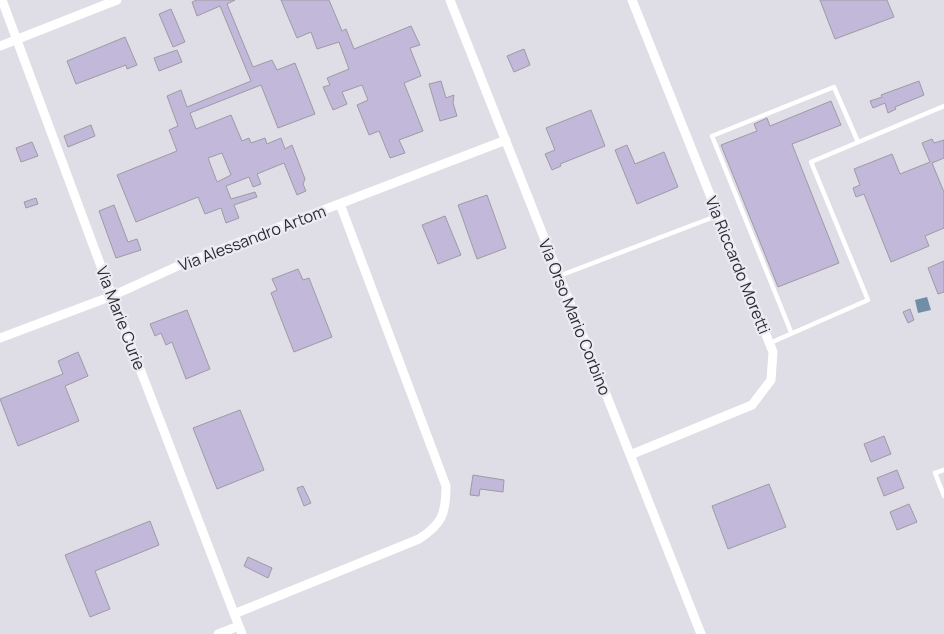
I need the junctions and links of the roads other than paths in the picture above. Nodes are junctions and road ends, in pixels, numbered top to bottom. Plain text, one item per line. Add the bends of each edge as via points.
1 (2, 0) edge
2 (117, 0) edge
3 (450, 0) edge
4 (632, 0) edge
5 (18, 39) junction
6 (0, 46) edge
7 (944, 106) edge
8 (506, 140) junction
9 (858, 142) junction
10 (340, 204) junction
11 (719, 215) junction
12 (559, 276) junction
13 (112, 296) junction
14 (791, 332) junction
15 (0, 338) edge
16 (769, 343) junction
17 (630, 455) junction
18 (944, 470) edge
19 (944, 496) edge
20 (234, 614) junction
21 (240, 630) edge
22 (218, 634) edge
23 (701, 634) edge

1 - 5 street, Via Marie Curie
2 - 5 street
3 - 8 street, Via Orso Mario Corbino
4 - 11 street, Via Riccardo Moretti
5 - 6 street
5 - 13 street, Via Marie Curie
7 - 9 lane
8 - 10 street, Via Alessandro Artom
8 - 12 street, Via Orso Mario Corbino
9 - 14 lane via 811,162 868,300
9 - 14 lane via 834,87 712,136
10 - 13 street, Via Alessandro Artom via 180,265
10 - 20 street via 446,486 444,514 438,525 419,539
11 - 12 lane
11 - 16 street, Via Riccardo Moretti
12 - 17 street, Via Orso Mario Corbino
13 - 15 street, Via Alessandro Artom
13 - 20 street, Via Marie Curie
14 - 16 lane
16 - 17 street, Via Riccardo Moretti via 773,352 771,380 752,405
17 - 23 street, Via Orso Mario Corbino
18 - 19 lane via 935,473
20 - 21 street, Via Marie Curie
21 - 22 street

